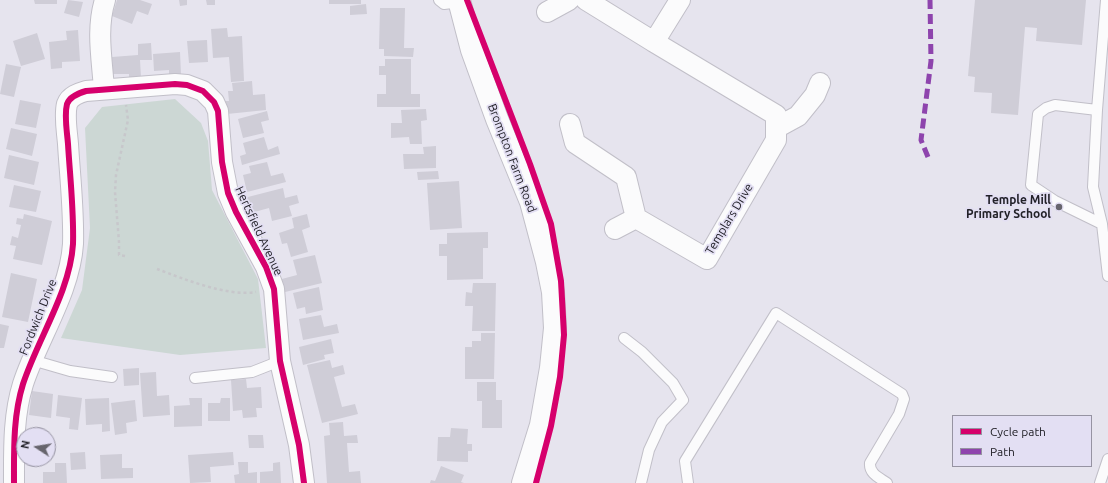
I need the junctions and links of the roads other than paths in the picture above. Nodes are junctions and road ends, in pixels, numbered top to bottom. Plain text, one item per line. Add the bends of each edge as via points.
1 (105, 0) edge
2 (569, 0) edge
3 (586, 0) edge
4 (680, 0) edge
5 (1106, 0) edge
6 (453, 1) edge
7 (548, 12) dead end
8 (654, 42) junction
9 (820, 83) dead end
10 (104, 89) junction
11 (1097, 110) junction
12 (570, 124) dead end
13 (776, 128) junction
14 (636, 218) junction
15 (1102, 224) junction
16 (615, 229) dead end
17 (1108, 276) edge
18 (624, 338) dead end
19 (32, 360) junction
20 (280, 361) junction
21 (112, 377) dead end
22 (195, 378) dead end
23 (1108, 459) edge
24 (14, 483) edge
25 (304, 483) edge
26 (524, 483) edge
27 (641, 483) edge
28 (688, 483) edge
29 (888, 483) edge
30 (1100, 483) edge

1 - 10 street via 100,29
2 - 7 street
3 - 8 street
4 - 8 street
5 - 11 lane
6 - 26 main road, Brompton Farm Road via 531,202 553,292 555,328 551,368 541,425
8 - 13 street via 776,116
9 - 13 street via 815,95 798,116
10 - 19 street, Fordwich Drive via 78,93 67,104 72,245 58,301
10 - 20 street, Hertsfield Avenue via 187,85 203,91 214,102 218,111 222,162 228,193 266,267 274,290
11 - 15 lane via 1093,187
11 - 15 lane via 1055,105 1038,114 1031,185 1055,201
12 - 14 street via 575,142 626,177
13 - 14 street, Templars Drive via 776,140 707,259
14 - 16 street
15 - 17 lane
18 - 27 lane via 673,383 683,400 662,422 649,450
19 - 21 lane via 84,374
19 - 24 street, Fordwich Drive via 21,391 15,423
20 - 22 lane via 252,372
20 - 25 street, Hertsfield Avenue via 299,445
23 - 30 lane
28 - 29 lane via 686,461 776,313 902,394 904,399 899,414 870,463 871,472

